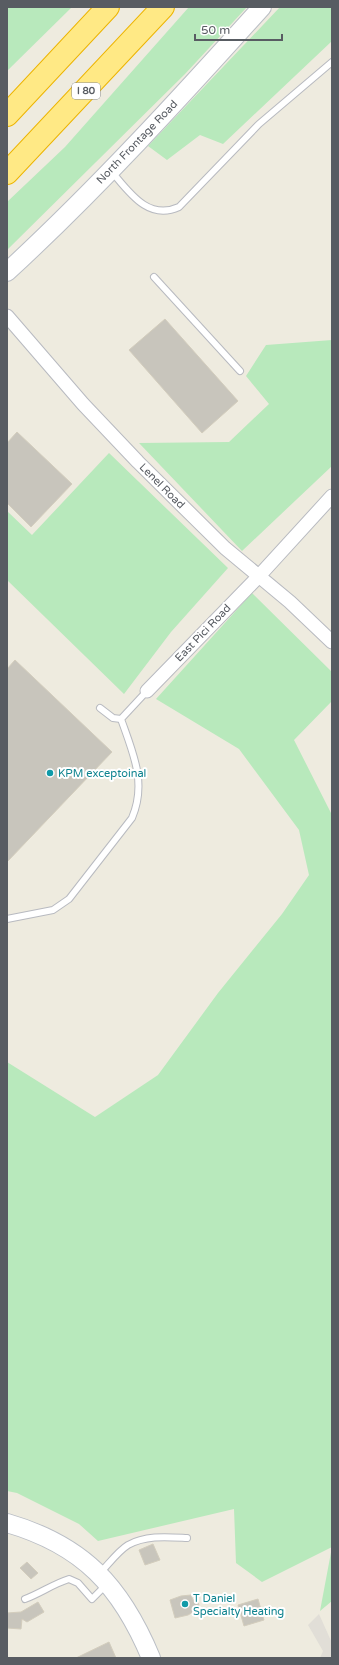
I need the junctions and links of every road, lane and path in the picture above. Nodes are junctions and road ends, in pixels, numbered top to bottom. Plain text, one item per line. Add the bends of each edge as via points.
1 (108, 7) edge
2 (163, 7) edge
3 (262, 7) edge
4 (332, 62) edge
5 (7, 115) edge
6 (111, 170) junction
7 (7, 173) edge
8 (7, 272) edge
9 (154, 277) dead end
10 (7, 316) edge
11 (240, 371) dead end
12 (332, 496) edge
13 (259, 576) junction
14 (332, 642) edge
15 (146, 691) joint
16 (100, 708) dead end
17 (121, 719) junction
18 (7, 919) edge
19 (7, 1524) edge
20 (187, 1538) dead end
21 (104, 1578) junction
22 (25, 1600) dead end
23 (151, 1658) edge

1 - 5 highway
2 - 7 highway, I 80
3 - 6 main road, North Frontage Road
4 - 6 lane via 259,124 179,207 171,211 158,211 142,204
6 - 8 main road, North Frontage Road
9 - 11 lane
10 - 13 street, Lenel Road via 83,404 138,462 225,548
12 - 13 street, East Pici Road
13 - 14 street, Lenel Road
13 - 15 street, East Pici Road
15 - 17 lane
16 - 17 lane via 113,718
17 - 18 lane via 137,761 139,778 137,806 132,818 64,903 53,910
19 - 21 main road via 53,1541 80,1557
20 - 21 lane via 147,1538 128,1545
21 - 22 lane via 92,1599 78,1583 70,1579 52,1584 46,1590
21 - 23 main road via 129,1613

